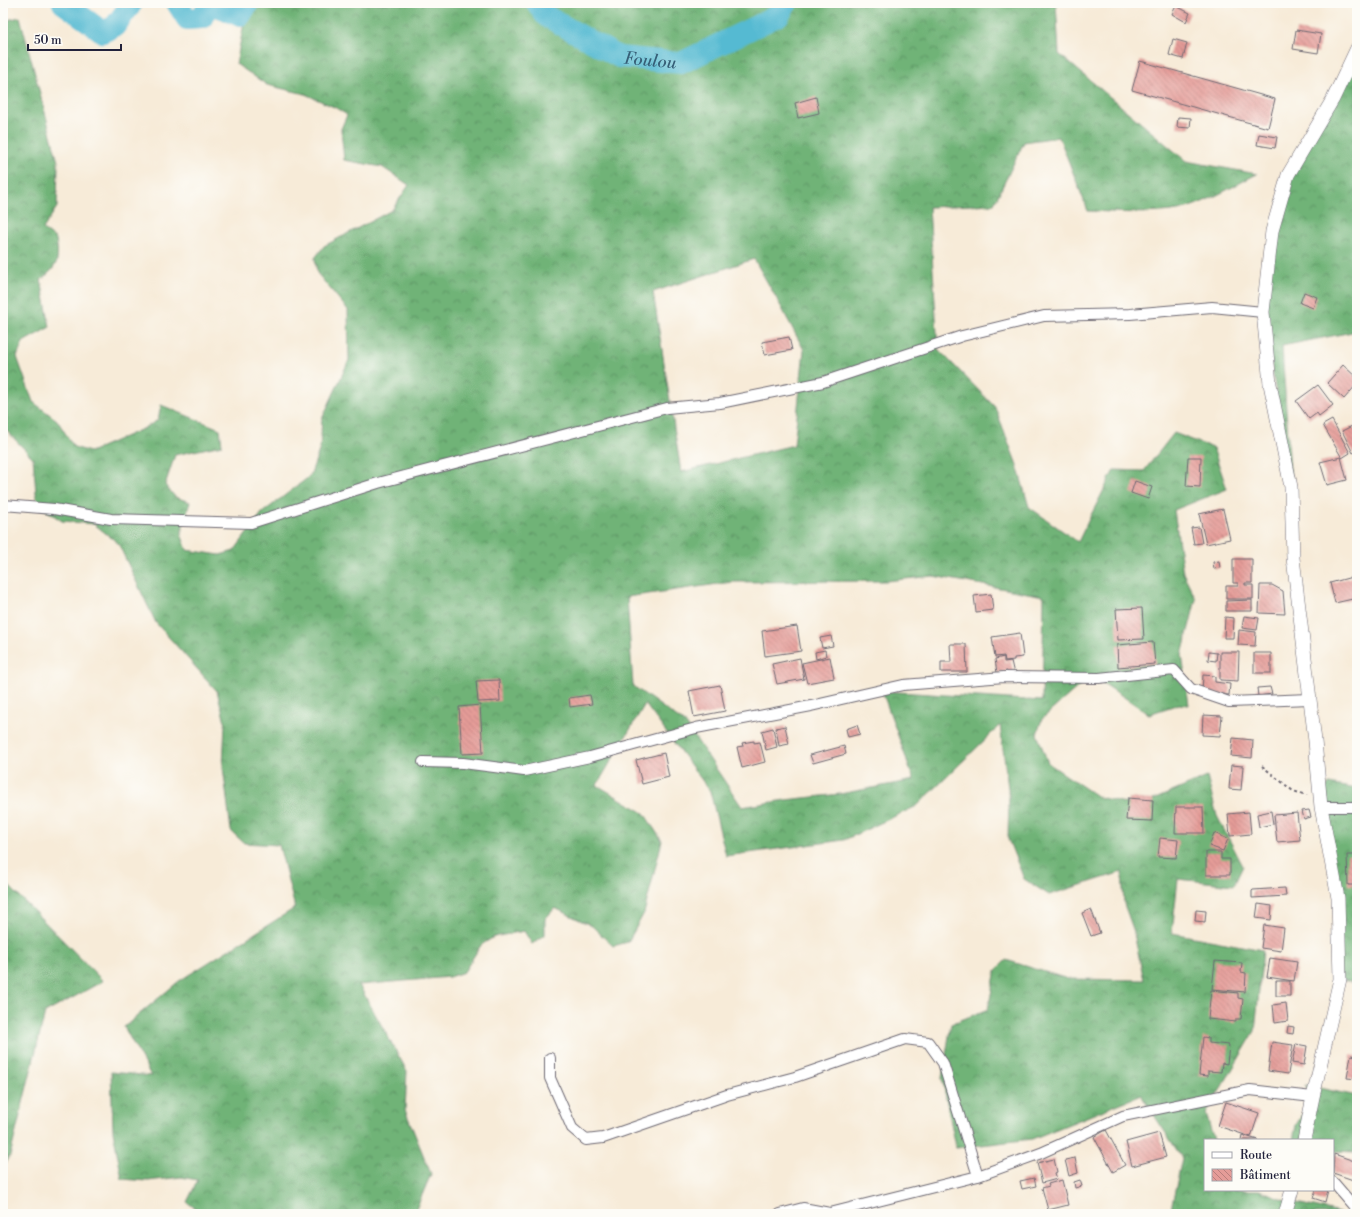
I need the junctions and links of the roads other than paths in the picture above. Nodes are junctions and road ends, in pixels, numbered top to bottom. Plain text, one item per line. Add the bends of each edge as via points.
1 (1357, 48) edge
2 (1263, 312) junction
3 (3, 504) edge
4 (1310, 699) junction
5 (423, 762) dead end
6 (1320, 803) junction
7 (1357, 807) edge
8 (550, 1058) dead end
9 (1313, 1097) junction
10 (1304, 1139) edge
11 (978, 1176) junction
12 (1334, 1183) edge
13 (1292, 1191) edge
14 (1357, 1210) edge
15 (833, 1213) edge
16 (780, 1214) edge
17 (1285, 1214) edge

1 - 2 street via 1333,99 1288,175 1272,231
2 - 3 street via 1212,307 1130,314 1044,316 962,336 823,382 720,403 667,408 378,483 251,523 111,519 54,509
2 - 4 street via 1270,384 1291,487 1293,558
4 - 5 street via 1229,702 1191,689 1174,670 1099,678 996,678 903,685 696,728 590,757 524,771 463,763
4 - 6 street
6 - 7 street
6 - 9 street via 1338,898 1340,979
8 - 11 street via 550,1078 572,1128 586,1140 603,1138 727,1095 795,1077 905,1039 928,1042 943,1062
9 - 10 street
9 - 11 street via 1250,1090 1123,1116 1041,1153
11 - 15 street
12 - 14 street
13 - 17 street
15 - 16 street via 803,1208

